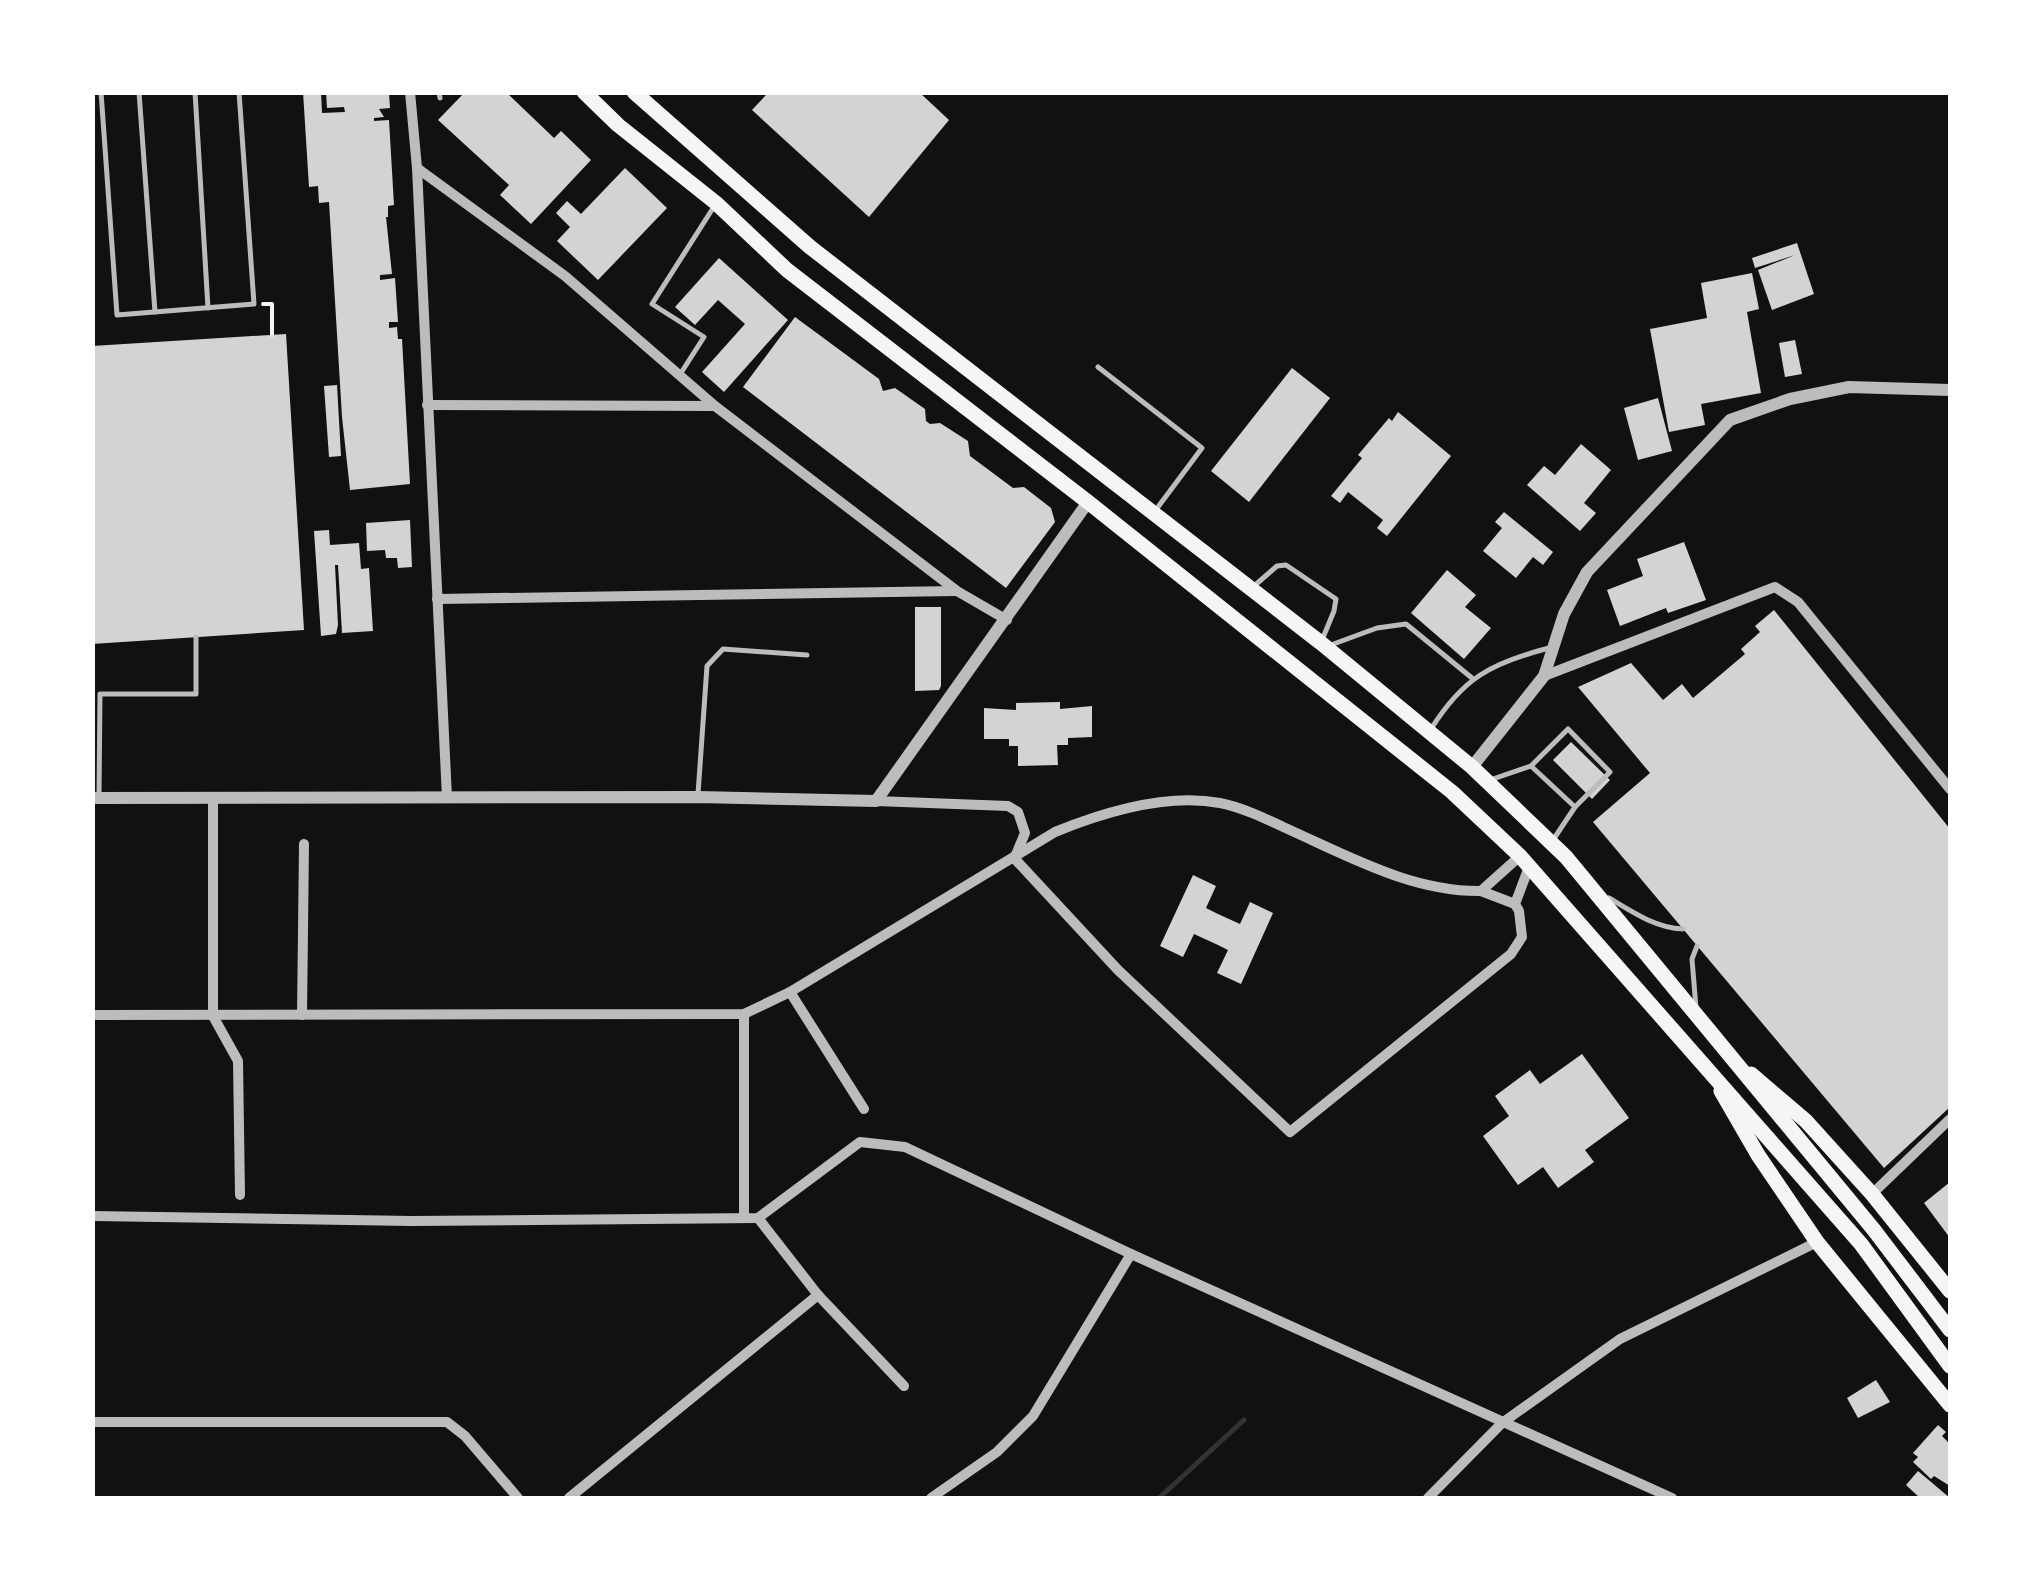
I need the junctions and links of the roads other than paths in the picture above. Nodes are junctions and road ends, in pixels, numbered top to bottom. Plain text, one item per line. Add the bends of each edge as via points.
1 (101, 92) edge
2 (139, 92) edge
3 (194, 92) edge
4 (239, 92) edge
5 (410, 92) edge
6 (584, 92) edge
7 (634, 92) edge
8 (417, 168) junction
9 (716, 203) junction
10 (208, 308) junction
11 (155, 312) junction
12 (1098, 367) dead end
13 (678, 377) junction
14 (1950, 390) edge
15 (427, 405) junction
16 (715, 406) junction
17 (1088, 502) junction
18 (1153, 513) junction
19 (1250, 588) junction
20 (957, 590) junction
21 (437, 599) junction
22 (1007, 620) junction
23 (196, 637) dead end
24 (1323, 645) junction
25 (1553, 647) junction
26 (807, 655) dead end
27 (1544, 676) junction
28 (1472, 678) junction
29 (1429, 732) junction
30 (1531, 766) junction
31 (1472, 768) junction
32 (1486, 781) junction
33 (1950, 788) edge
34 (214, 797) junction
35 (698, 797) junction
36 (96, 798) edge
37 (446, 798) junction
38 (876, 801) junction
39 (1575, 807) junction
40 (1551, 843) junction
41 (304, 844) dead end
42 (1014, 858) junction
43 (1524, 862) junction
44 (1592, 888) junction
45 (1481, 891) junction
46 (1515, 904) junction
47 (1683, 929) dead end
48 (1697, 946) dead end
49 (790, 992) junction
50 (744, 1014) junction
51 (92, 1015) edge
52 (302, 1015) junction
53 (213, 1016) junction
54 (1697, 1016) junction
55 (1732, 1058) junction
56 (1712, 1075) junction
57 (864, 1110) dead end
58 (1950, 1119) edge
59 (1872, 1194) junction
60 (240, 1195) dead end
61 (92, 1216) edge
62 (744, 1217) junction
63 (758, 1218) junction
64 (1817, 1242) junction
65 (1131, 1254) junction
66 (1950, 1292) edge
67 (818, 1295) junction
68 (1950, 1330) edge
69 (1950, 1366) edge
70 (904, 1386) dead end
71 (1950, 1405) edge
72 (92, 1422) edge
73 (1502, 1423) junction
74 (518, 1498) edge
75 (570, 1498) edge
76 (931, 1498) edge
77 (1428, 1498) edge
78 (1672, 1498) edge

1 - 11 lane via 117,315
2 - 11 lane
3 - 10 lane
4 - 10 lane via 254,304
5 - 8 street
6 - 9 main road
7 - 18 main road via 810,247
8 - 13 street via 565,276
8 - 15 street
9 - 13 lane via 652,304 704,337
9 - 17 main road via 788,270
10 - 11 lane
12 - 18 lane via 1202,448
13 - 16 street
14 - 25 street via 1849,387 1730,420 1587,572
15 - 16 street
15 - 21 street
16 - 20 street
17 - 22 street
17 - 43 main road via 1452,792
18 - 19 main road
19 - 24 main road
19 - 24 lane via 1286,565 1336,599
20 - 21 street
20 - 22 street
21 - 37 street
22 - 38 street
23 - 36 lane via 196,694 100,694
24 - 28 lane via 1406,624
24 - 29 main road
25 - 27 street
25 - 28 lane
26 - 35 lane via 723,649 707,666
27 - 31 street
27 - 33 street via 1775,586 1798,602
28 - 29 lane
29 - 31 main road
30 - 32 lane
30 - 39 lane
30 - 39 lane via 1568,729 1610,772
31 - 32 main road
32 - 40 main road
34 - 36 street
34 - 37 street
34 - 53 street
35 - 37 street
35 - 38 street
38 - 42 street via 1008,806 1018,812 1025,834
39 - 40 lane
40 - 44 main road
41 - 52 street
42 - 45 street via 1090,818 1187,801 1222,804 1267,820 1377,870 1453,892
42 - 46 street via 1118,970 1290,1132 1510,954 1522,937
42 - 49 street
43 - 45 street
43 - 46 street
43 - 56 main road
44 - 47 lane via 1650,921
44 - 54 main road
45 - 46 street
48 - 54 lane
49 - 50 street
49 - 57 street
50 - 52 street
50 - 62 street
51 - 53 street
52 - 53 street
53 - 60 street via 238,1061
54 - 55 main road
55 - 59 main road via 1806,1121
55 - 68 main road
56 - 64 main road
56 - 69 main road via 1861,1244
58 - 59 street
59 - 66 main road
61 - 62 street
62 - 63 street
63 - 65 street via 860,1142 905,1147
63 - 67 street
64 - 71 main road
64 - 73 street via 1620,1339
65 - 73 street
65 - 76 street via 1033,1416 998,1452
67 - 70 street
67 - 75 street
72 - 74 street via 447,1422
73 - 77 street
73 - 78 street

